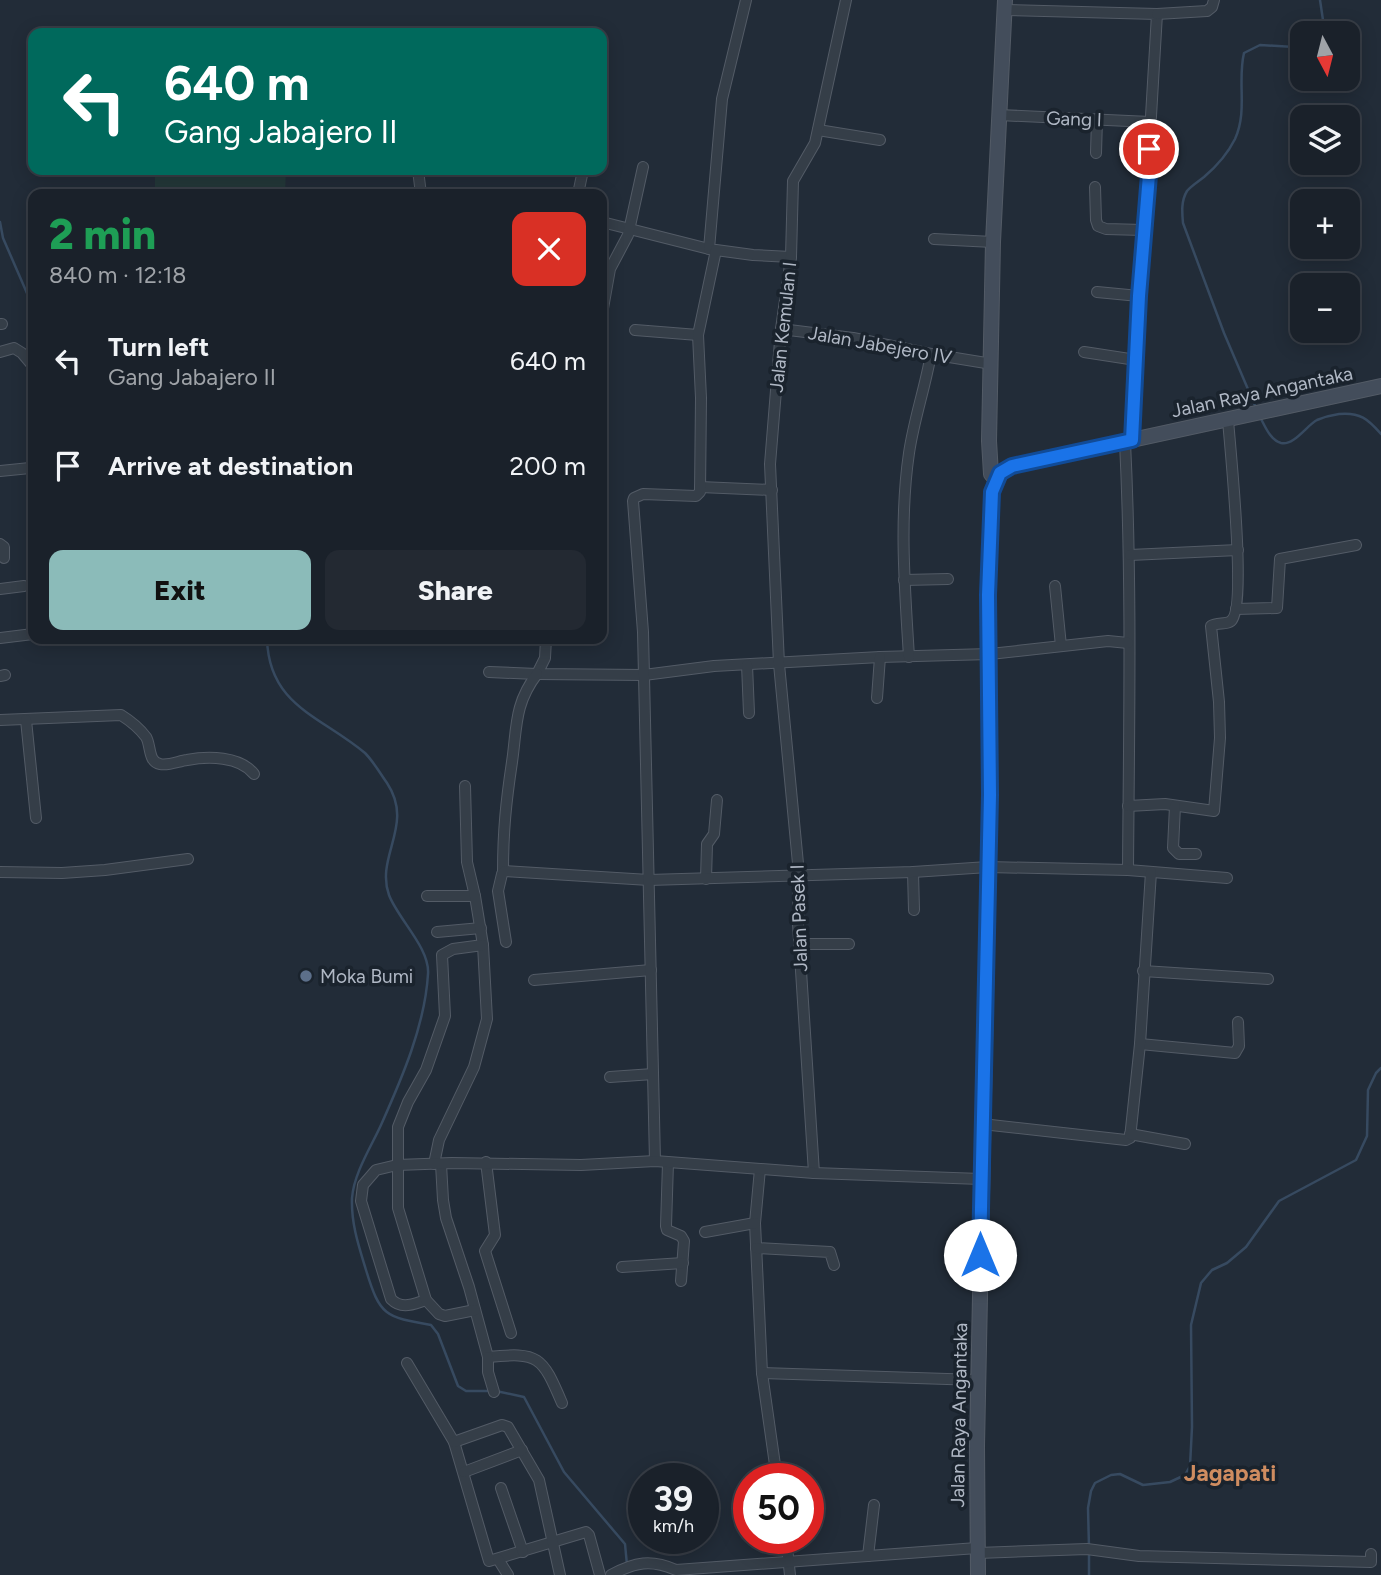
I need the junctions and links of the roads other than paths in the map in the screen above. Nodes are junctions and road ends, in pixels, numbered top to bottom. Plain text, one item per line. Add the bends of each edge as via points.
1 (746, 0) edge
2 (846, 0) edge
3 (1214, 0) edge
4 (1005, 5) edge
5 (1157, 14) junction
6 (999, 115) junction
7 (1097, 119) junction
8 (1150, 122) junction
9 (818, 130) junction
10 (880, 140) dead end
11 (1096, 153) dead end
12 (643, 167) dead end
13 (582, 175) dead end
14 (1096, 187) dead end
15 (579, 189) edge
16 (607, 223) edge
17 (629, 227) junction
18 (1143, 230) junction
19 (934, 239) dead end
20 (993, 242) junction
21 (712, 249) junction
22 (791, 257) junction
23 (607, 286) edge
24 (1097, 292) dead end
25 (1139, 296) junction
26 (780, 329) junction
27 (635, 330) dead end
28 (698, 335) junction
29 (0, 352) edge
30 (1084, 352) dead end
31 (931, 354) junction
32 (1136, 360) junction
33 (28, 361) edge
34 (986, 363) junction
35 (1381, 386) edge
36 (1228, 428) junction
37 (1128, 441) junction
38 (28, 468) edge
39 (0, 471) edge
40 (996, 480) junction
41 (700, 487) junction
42 (772, 490) junction
43 (0, 544) edge
44 (1356, 545) dead end
45 (1238, 550) junction
46 (1130, 555) junction
47 (4, 558) dead end
48 (948, 579) dead end
49 (904, 580) junction
50 (24, 586) dead end
51 (1055, 586) dead end
52 (0, 589) edge
53 (1236, 609) junction
54 (28, 635) edge
55 (0, 638) edge
56 (1128, 643) junction
57 (546, 644) edge
58 (1061, 646) junction
59 (990, 654) junction
60 (880, 657) junction
61 (909, 657) junction
62 (779, 664) junction
63 (747, 665) junction
64 (489, 672) dead end
65 (537, 674) junction
66 (644, 675) junction
67 (877, 698) dead end
68 (749, 713) dead end
69 (0, 720) edge
70 (26, 720) junction
71 (254, 774) dead end
72 (465, 786) dead end
73 (717, 800) dead end
74 (1128, 806) junction
75 (1175, 806) junction
76 (36, 818) dead end
77 (1196, 854) dead end
78 (188, 859) dead end
79 (988, 867) junction
80 (1128, 870) junction
81 (0, 872) edge
82 (503, 872) junction
83 (913, 872) junction
84 (1151, 872) junction
85 (799, 874) junction
86 (706, 878) junction
87 (1227, 878) dead end
88 (649, 880) junction
89 (475, 896) junction
90 (427, 897) dead end
91 (914, 910) dead end
92 (481, 928) junction
93 (437, 932) dead end
94 (506, 942) dead end
95 (799, 944) junction
96 (849, 944) dead end
97 (483, 945) junction
98 (651, 970) junction
99 (1143, 971) junction
100 (1268, 979) dead end
101 (534, 980) dead end
102 (1238, 1022) dead end
103 (1140, 1044) junction
104 (653, 1074) junction
105 (610, 1077) dead end
106 (982, 1124) junction
107 (1130, 1134) junction
108 (1185, 1144) dead end
109 (655, 1161) junction
110 (485, 1162) junction
111 (668, 1163) junction
112 (447, 1164) junction
113 (397, 1165) junction
114 (760, 1169) junction
115 (814, 1172) junction
116 (981, 1179) junction
117 (755, 1223) junction
118 (705, 1232) dead end
119 (756, 1248) junction
120 (683, 1264) junction
121 (834, 1265) dead end
122 (622, 1267) dead end
123 (681, 1280) dead end
124 (426, 1300) junction
125 (475, 1310) junction
126 (511, 1333) dead end
127 (488, 1357) junction
128 (407, 1363) dead end
129 (762, 1373) junction
130 (978, 1380) junction
131 (494, 1392) dead end
132 (562, 1403) dead end
133 (454, 1442) junction
134 (522, 1450) junction
135 (775, 1463) edge
136 (464, 1472) junction
137 (501, 1488) dead end
138 (874, 1505) dead end
139 (552, 1542) junction
140 (977, 1550) junction
141 (523, 1552) junction
142 (788, 1554) edge
143 (868, 1556) junction
144 (498, 1559) junction
145 (789, 1561) junction
146 (508, 1575) edge
147 (561, 1575) edge
148 (600, 1575) edge
149 (611, 1575) edge
150 (790, 1575) edge
151 (978, 1575) edge
152 (1373, 1575) edge

1 - 21 street via 722,99
2 - 9 street, Jalan Kemulan I
3 - 5 street via 1207,11
4 - 5 street
4 - 6 main road
5 - 8 street
6 - 7 street, Gang I
6 - 20 main road
7 - 8 street, Gang I
7 - 11 street
8 - 18 street
9 - 10 street
9 - 22 street, Jalan Kemulan I via 813,149 793,181
12 - 17 street
13 - 15 street
14 - 18 street via 1098,226
16 - 17 street
17 - 21 street
17 - 23 street
18 - 25 street
19 - 20 street
20 - 34 main road
21 - 22 street
21 - 28 street
22 - 26 street, Jalan Kemulan I
24 - 25 street
25 - 32 street
26 - 31 street, Jalan Jabejero IV
26 - 42 street, Jalan Kemulan I
27 - 28 street
28 - 41 street
29 - 33 street via 14,348
30 - 32 street
31 - 34 street, Jalan Jabejero IV
31 - 49 street via 909,455
32 - 37 street
34 - 40 main road via 989,456
35 - 36 main road, Jalan Raya Angantaka via 1244,416
36 - 37 main road, Jalan Raya Angantaka
36 - 45 street
37 - 40 main road, Jalan Raya Angantaka via 1012,466
37 - 46 street
38 - 39 street
40 - 59 main road, Jalan Raya Angantaka via 988,595
41 - 42 street
41 - 66 street via 696,496 643,494 633,501
42 - 62 street, Jalan Kemulan I
43 - 47 street
44 - 53 street via 1279,559 1278,608
45 - 46 street
45 - 53 street
46 - 56 street
48 - 49 street
49 - 61 street
50 - 52 street
51 - 58 street
53 - 75 street via 1231,621 1211,626 1220,738 1214,811
54 - 55 street
56 - 58 street
56 - 74 street
57 - 65 street
58 - 59 street
59 - 61 street
59 - 79 main road, Jalan Raya Angantaka
60 - 61 street
60 - 62 street
60 - 67 street
62 - 63 street
62 - 85 street, Jalan Pasek I
63 - 66 street
63 - 68 street
64 - 65 street
65 - 66 street
65 - 82 street via 526,688 514,737
66 - 88 street
69 - 70 street
70 - 71 street via 121,715 145,736 156,763 193,759 241,762
70 - 76 street
72 - 89 street via 467,862
73 - 86 street via 714,834 707,845
74 - 75 street
74 - 80 street
75 - 77 street via 1173,848 1180,854
78 - 81 street via 62,873
79 - 80 street
79 - 83 street
79 - 106 main road, Jalan Raya Angantaka
80 - 84 street
82 - 88 street
82 - 94 street via 498,891
83 - 85 street
83 - 91 street
84 - 87 street
84 - 99 street
85 - 86 street
85 - 95 street, Jalan Pasek I
86 - 88 street
88 - 98 street
89 - 90 street
89 - 92 street
92 - 93 street
92 - 97 street
95 - 96 street
95 - 115 street, Jalan Pasek I
97 - 112 street via 487,1019 474,1067 439,1140
97 - 113 street via 442,955 445,1016 426,1070 399,1122
98 - 101 street
98 - 104 street
99 - 100 street
99 - 103 street
102 - 103 street via 1240,1046 1236,1053
103 - 107 street
104 - 105 street
104 - 109 street
106 - 107 street via 1126,1140
106 - 116 main road, Jalan Raya Angantaka
107 - 108 street
109 - 110 street via 581,1165
109 - 111 street
110 - 112 street
110 - 126 street via 495,1234 485,1251
111 - 114 street
111 - 120 street via 667,1230 682,1238
112 - 113 street
112 - 125 street via 446,1218
113 - 124 street via 398,1208
113 - 124 street via 372,1173 363,1185 361,1201 391,1298 402,1306
114 - 115 street
114 - 117 street
115 - 116 street
116 - 130 main road, Jalan Raya Angantaka
117 - 118 street
117 - 119 street
119 - 121 street via 830,1252
119 - 129 street
120 - 122 street
120 - 123 street
124 - 125 street via 444,1316
125 - 127 street
127 - 131 street
127 - 132 street via 520,1354 538,1361
128 - 133 street
129 - 130 street
129 - 135 street
130 - 140 main road, Jalan Raya Angantaka
133 - 134 street via 506,1425
133 - 136 street
134 - 136 street
134 - 139 street via 539,1480
136 - 144 street via 488,1559
137 - 141 street
138 - 143 street
139 - 141 street
139 - 147 street
139 - 148 street via 587,1532
140 - 143 street
140 - 151 main road, Jalan Raya Angantaka
140 - 152 street via 1371,1558
141 - 144 street
142 - 145 street
143 - 145 street
144 - 146 street
145 - 149 street via 676,1570 657,1562
145 - 150 street

